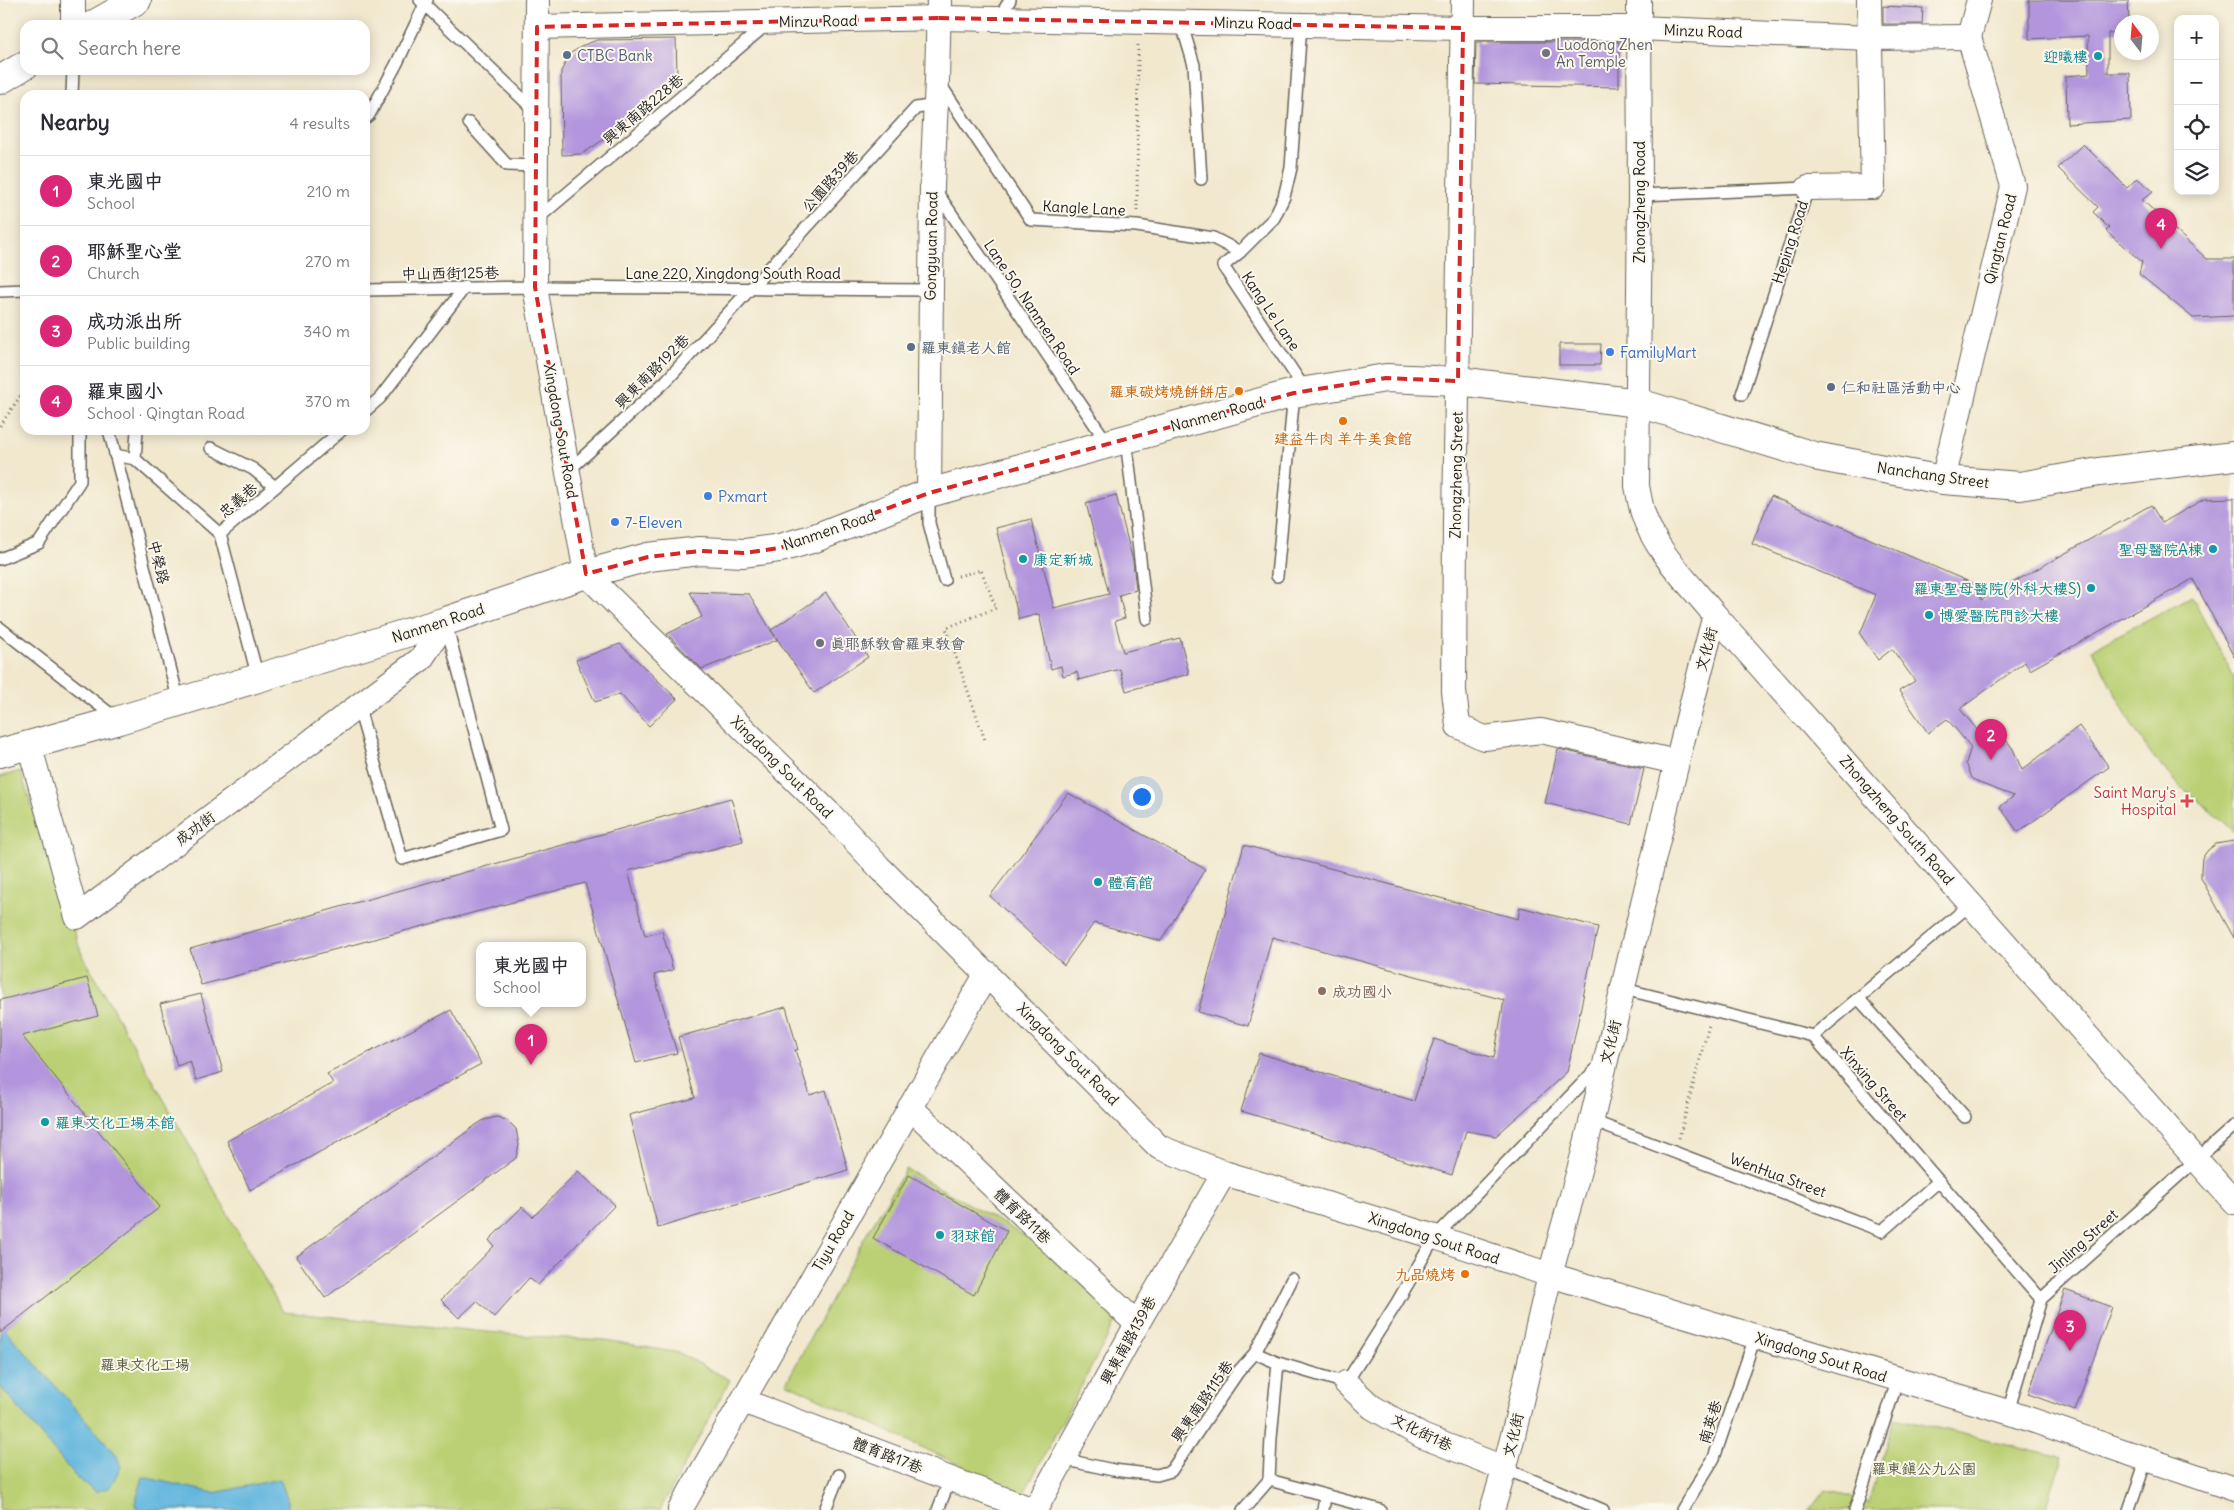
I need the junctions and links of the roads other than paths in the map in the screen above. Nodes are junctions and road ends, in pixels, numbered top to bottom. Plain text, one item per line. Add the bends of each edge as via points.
1 (73, 0) edge
2 (137, 0) edge
3 (537, 0) edge
4 (1463, 0) edge
5 (1639, 0) edge
6 (1869, 0) edge
7 (1979, 0) edge
8 (424, 2) edge
9 (939, 9) edge
10 (1005, 9) edge
11 (73, 20) edge
12 (102, 20) edge
13 (770, 22) junction
14 (1181, 22) junction
15 (1301, 24) junction
16 (537, 26) junction
17 (1463, 28) junction
18 (1639, 28) junction
19 (1969, 37) junction
20 (1870, 38) junction
21 (20, 68) edge
22 (72, 75) edge
23 (0, 80) edge
24 (938, 80) junction
25 (72, 90) edge
26 (936, 106) junction
27 (536, 112) junction
28 (370, 113) edge
29 (469, 123) dead end
30 (536, 166) junction
31 (1201, 179) dead end
32 (932, 186) junction
33 (1808, 188) junction
34 (1640, 195) junction
35 (536, 220) junction
36 (1137, 226) joint
37 (1240, 252) junction
38 (465, 287) junction
39 (535, 287) junction
40 (753, 288) junction
41 (20, 290) edge
42 (370, 290) edge
43 (930, 290) junction
44 (0, 291) edge
45 (1458, 381) junction
46 (1300, 392) junction
47 (1742, 394) dead end
48 (1638, 403) junction
49 (370, 407) edge
50 (80, 435) edge
51 (110, 435) edge
52 (137, 435) edge
53 (336, 435) edge
54 (1117, 442) junction
55 (212, 448) dead end
56 (115, 455) junction
57 (2234, 456) edge
58 (135, 459) junction
59 (568, 471) junction
60 (1943, 480) junction
61 (275, 487) junction
62 (930, 493) junction
63 (220, 534) junction
64 (0, 559) edge
65 (586, 574) junction
66 (1277, 576) dead end
67 (944, 580) road end
68 (1715, 615) junction
69 (1147, 619) dead end
70 (446, 621) junction
71 (0, 628) edge
72 (258, 678) junction
73 (179, 702) junction
74 (358, 706) junction
75 (119, 720) junction
76 (29, 744) junction
77 (0, 753) edge
78 (1676, 762) junction
79 (1971, 904) junction
80 (987, 973) junction
81 (1624, 989) junction
82 (1858, 998) junction
83 (1813, 1036) junction
84 (1605, 1060) junction
85 (910, 1107) junction
86 (1965, 1116) dead end
87 (1592, 1121) junction
88 (2234, 1126) edge
89 (2196, 1160) junction
90 (1224, 1173) junction
91 (1939, 1181) junction
92 (2234, 1202) edge
93 (1434, 1237) junction
94 (1550, 1275) junction
95 (1292, 1279) dead end
96 (2041, 1299) junction
97 (1136, 1324) junction
98 (1755, 1337) junction
99 (1255, 1353) junction
100 (1278, 1363) junction
101 (1898, 1380) junction
102 (1346, 1383) junction
103 (743, 1401) junction
104 (2008, 1412) junction
105 (2147, 1458) junction
106 (1062, 1459) junction
107 (1506, 1469) junction
108 (839, 1475) dead end
109 (950, 1479) junction
110 (1269, 1480) junction
111 (2234, 1489) edge
112 (1325, 1496) junction
113 (680, 1510) edge
114 (825, 1510) edge
115 (938, 1510) edge
116 (1034, 1510) edge
117 (1243, 1510) edge
118 (1323, 1510) edge
119 (1380, 1510) edge
120 (1492, 1510) edge
121 (1603, 1510) edge
122 (1682, 1510) edge
123 (1855, 1510) edge
124 (2129, 1510) edge

1 - 11 street
2 - 12 street
3 - 16 street, Xingdong Sout Road
4 - 17 street, Zhongzheng Street
5 - 18 street, Zhongzheng Road
6 - 20 street, Heping Road
7 - 19 street
8 - 27 lane
8 - 28 lane
9 - 10 street, Minzu Road
9 - 13 street, Minzu Road
9 - 24 street, Gongyuan Road
10 - 14 street, Minzu Road
13 - 16 street, Minzu Road
13 - 35 lane, 興東南路228巷
14 - 15 street, Minzu Road
14 - 31 lane via 1195,72
15 - 17 street, Minzu Road
15 - 37 lane via 1291,168 1284,198 1274,218
16 - 27 street, Xingdong Sout Road
17 - 18 street, Minzu Road
17 - 45 street, Zhongzheng Street
18 - 20 street, Minzu Road
18 - 34 street, Zhongzheng Road
19 - 20 street, Minzu Road
19 - 60 street, Qingtan Road via 2013,186
20 - 33 street, Heping Road via 1873,187
21 - 23 street
22 - 25 lane
24 - 26 street, Gongyuan Road
24 - 36 lane, Kangle Lane via 1030,220
26 - 32 street, Gongyuan Road
26 - 40 lane, 公園路39巷 via 916,108
27 - 30 street, Xingdong Sout Road
29 - 30 lane via 507,165
30 - 35 street, Xingdong Sout Road
32 - 43 street, Gongyuan Road
32 - 54 lane, Lane 50, Nanmen Road
33 - 34 lane
33 - 47 lane, Heping Road
34 - 48 street, Zhongzheng Road
35 - 39 street, Xingdong Sout Road
36 - 37 lane, Kang Le Lane via 1213,238
37 - 46 lane, Kang Le Lane via 1223,266
38 - 39 lane, 中山西街125巷
38 - 42 lane, 中山西街125巷
38 - 49 lane
39 - 40 lane, Lane 220, Xingdong South Road
39 - 59 street, Xingdong Sout Road
40 - 43 lane, Lane 220, Xingdong South Road
40 - 59 lane, 興東南路192巷 via 666,381
41 - 44 lane
43 - 62 street, Gongyuan Road
45 - 46 street, Nanmen Road via 1386,378
45 - 48 street, Nanmen Road
45 - 78 street, Zhongzheng Street via 1454,691 1458,726 1484,738 1541,731
46 - 54 street, Nanmen Road
46 - 66 lane
48 - 60 street, Nanchang Street via 1814,456
48 - 68 street, Zhongzheng South Road via 1636,486 1643,514 1663,552
50 - 64 lane via 80,481 39,543
51 - 56 lane, 中榮路
52 - 58 lane
53 - 61 lane, 忠義巷
54 - 62 street, Nanmen Road
54 - 69 lane
55 - 61 lane via 253,469
56 - 58 lane
56 - 73 lane, 中榮路
57 - 60 street, Nanchang Street via 2099,472 2020,486
58 - 63 lane
59 - 65 street, Xingdong Sout Road
61 - 63 lane, 忠義巷
62 - 65 street, Nanmen Road via 815,538 780,548 744,554 700,551 648,557
62 - 67 lane via 929,523
63 - 72 lane, 忠義巷
65 - 70 street, Nanmen Road
65 - 80 street, Xingdong Sout Road
68 - 78 street, 文化街
68 - 79 street, Zhongzheng South Road
70 - 72 street, Nanmen Road
70 - 74 street, 成功街 via 421,659
70 - 74 lane via 501,830 402,859
71 - 75 lane
72 - 73 street, Nanmen Road
73 - 75 street, Nanmen Road
74 - 76 street, 成功街 via 77,917
75 - 76 street, Nanmen Road
76 - 77 street, Nanmen Road
78 - 81 street, 文化街
79 - 82 lane
79 - 89 street, Zhongzheng South Road
80 - 85 street, Tiyu Road
80 - 90 street, Xingdong Sout Road via 1159,1147
81 - 83 lane
81 - 84 street, 文化街
82 - 83 lane
82 - 86 lane
83 - 91 lane, Xinxing Street
84 - 87 street, 文化街
84 - 93 lane
85 - 97 street, 體育路11巷
85 - 103 street, Tiyu Road
87 - 91 lane, WenHua Street via 1882,1232
87 - 94 street, 文化街
88 - 89 lane, Jinling Street
89 - 92 street, Zhongzheng South Road
89 - 96 lane, Jinling Street
90 - 93 street, Xingdong Sout Road
90 - 97 street, 興東南路139巷
91 - 96 lane, Xinxing Street
93 - 94 street, Xingdong Sout Road
93 - 102 lane
94 - 98 street, Xingdong Sout Road
94 - 107 street, 文化街
95 - 99 lane, 興東南路115巷
96 - 104 lane
97 - 106 street, 興東南路139巷
98 - 101 street, Xingdong Sout Road
98 - 122 lane, 南英巷 via 1714,1458
99 - 100 lane
99 - 106 lane, 興東南路115巷 via 1238,1372 1171,1471 1156,1475
100 - 102 lane
100 - 110 lane
101 - 104 street, Xingdong Sout Road
101 - 123 lane
102 - 107 street, 文化街1巷 via 1372,1406 1422,1436
103 - 109 street, 體育路17巷
103 - 113 street, Tiyu Road
104 - 105 street, Xingdong Sout Road
105 - 111 street, Xingdong Sout Road
105 - 124 lane
106 - 116 street, 興東南路139巷
107 - 120 street, 文化街
107 - 121 lane
108 - 114 lane
109 - 115 lane
109 - 116 street, 體育路17巷
110 - 112 lane
110 - 117 lane
112 - 118 lane
112 - 119 lane

